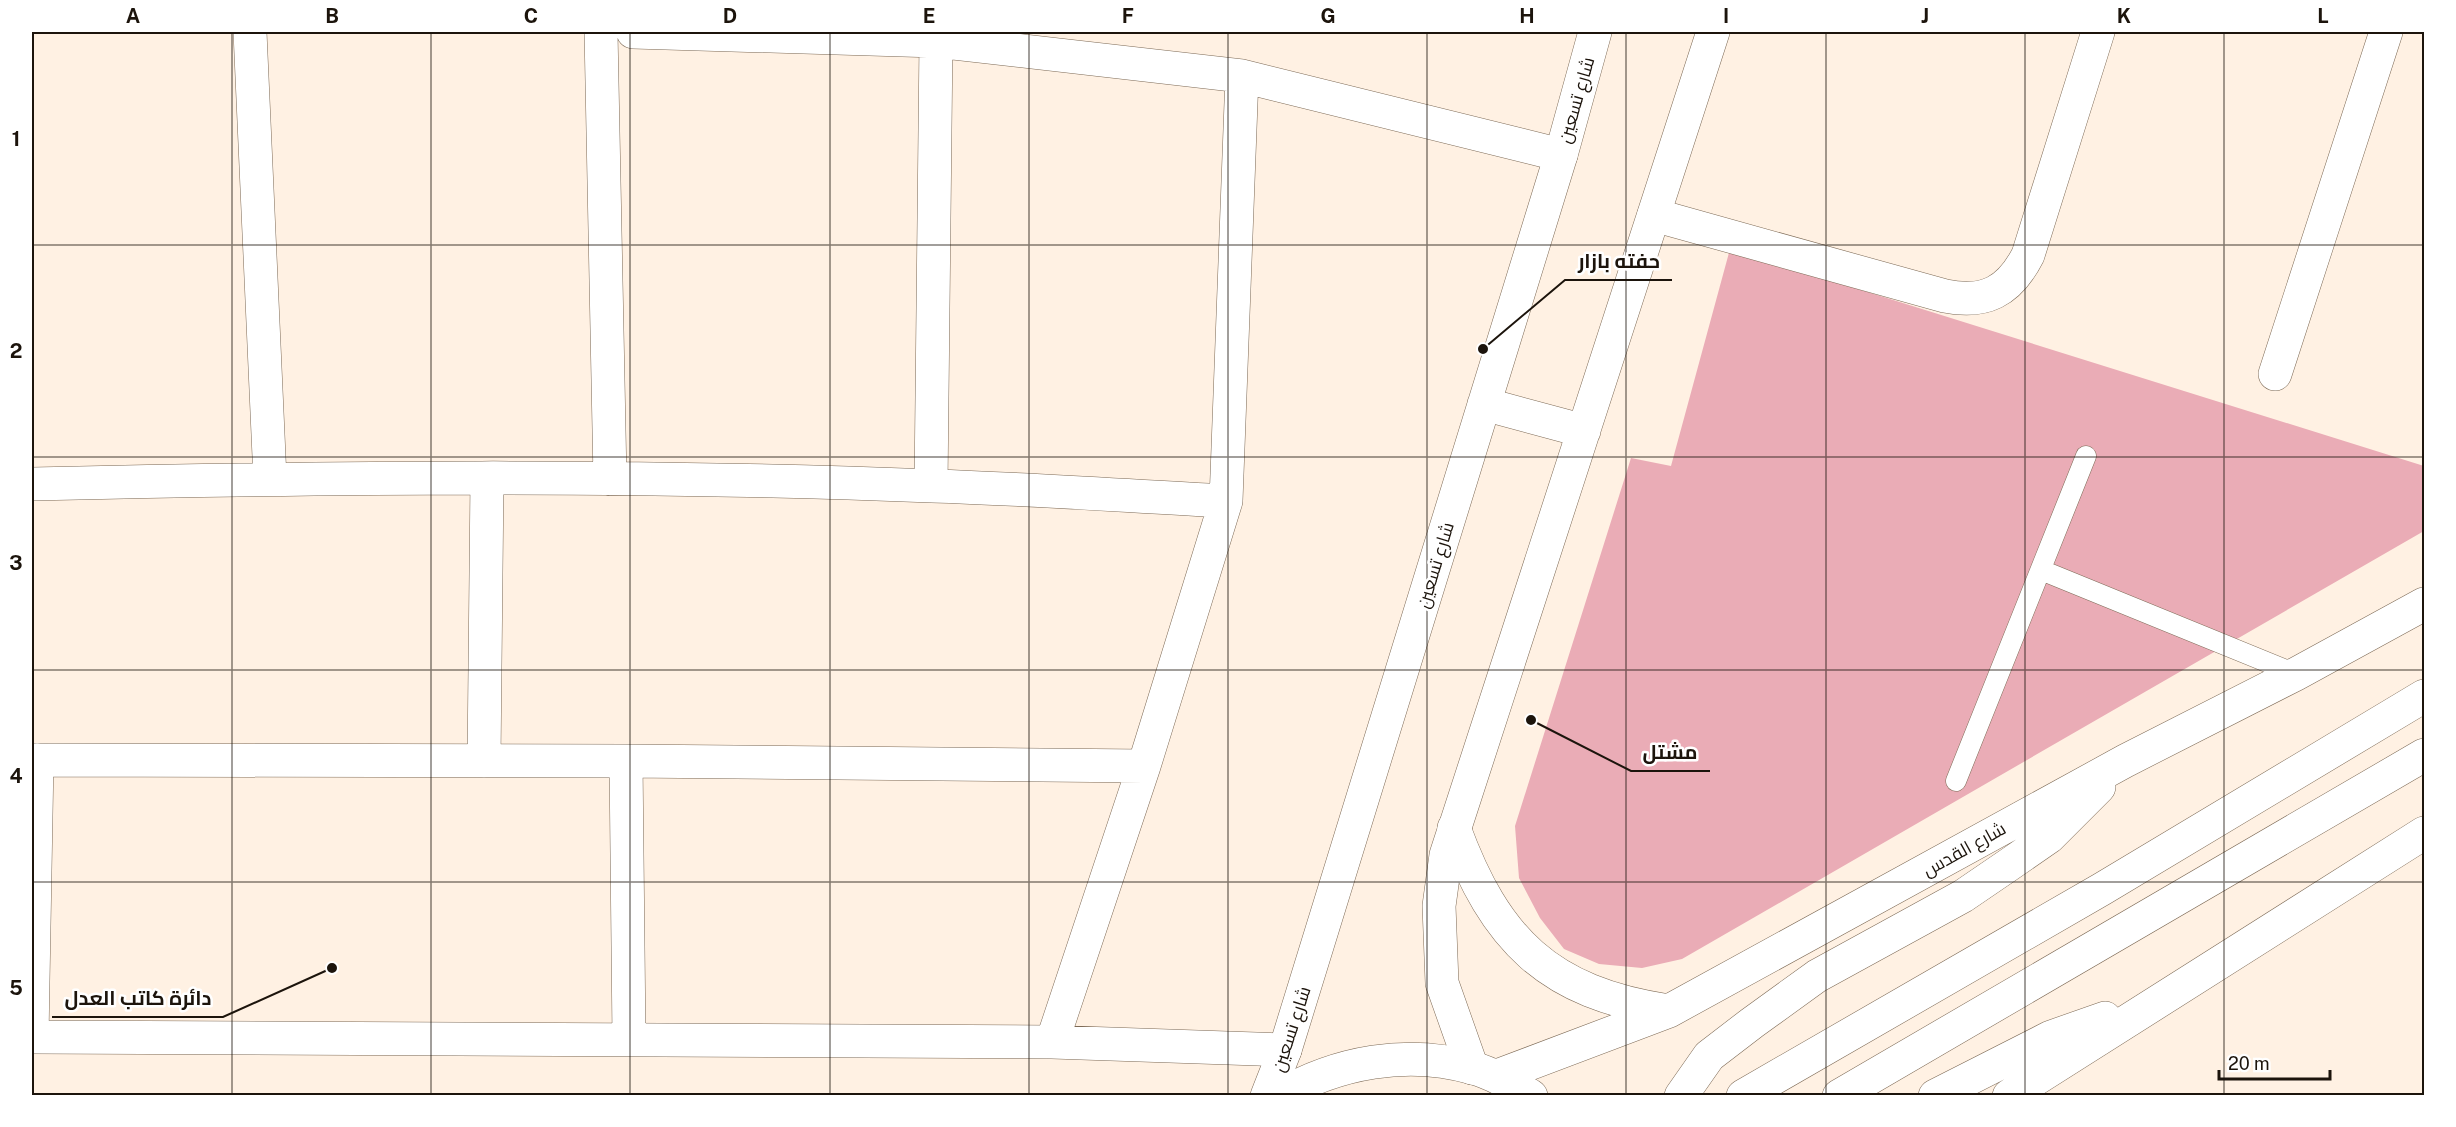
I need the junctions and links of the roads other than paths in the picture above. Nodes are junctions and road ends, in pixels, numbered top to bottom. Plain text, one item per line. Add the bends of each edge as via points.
1 (250, 32) edge
2 (601, 32) edge
3 (633, 32) edge
4 (1595, 32) edge
5 (1713, 32) edge
6 (2098, 32) edge
7 (2386, 32) edge
8 (983, 38) edge
9 (936, 41) junction
10 (1242, 76) junction
11 (1561, 155) junction
12 (1654, 215) junction
13 (2275, 374) dead end
14 (1484, 404) junction
15 (1584, 431) junction
16 (2086, 456) dead end
17 (270, 479) junction
18 (487, 479) junction
19 (610, 479) junction
20 (32, 484) edge
21 (931, 486) junction
22 (1226, 501) junction
23 (2041, 570) junction
24 (2424, 604) edge
25 (2296, 674) junction
26 (2424, 696) edge
27 (2424, 755) edge
28 (34, 760) edge
29 (484, 760) junction
30 (626, 761) junction
31 (2125, 761) junction
32 (1144, 766) junction
33 (1956, 782) dead end
34 (1454, 828) junction
35 (2424, 833) edge
36 (2147, 1006) junction
37 (1669, 1011) junction
38 (32, 1037) edge
39 (629, 1038) junction
40 (1052, 1042) junction
41 (1285, 1050) junction
42 (1485, 1072) junction
43 (1267, 1095) edge
44 (1279, 1095) edge
45 (1531, 1095) edge
46 (1681, 1095) edge
47 (1743, 1095) edge
48 (1839, 1095) edge
49 (1935, 1095) edge
50 (2009, 1095) edge

1 - 17 street
2 - 19 street
3 - 9 street
4 - 11 street, شارع تسعين
5 - 12 street
6 - 12 street via 2028,255 2018,274 2004,288 1985,297 1965,300 1945,296
7 - 13 street
8 - 9 street
8 - 10 street
9 - 21 street
10 - 11 street
10 - 22 street
11 - 14 street, شارع تسعين
12 - 15 street
14 - 15 street
14 - 41 street, شارع تسعين
15 - 34 street
16 - 23 lane
17 - 18 street
17 - 20 street
18 - 19 street
18 - 29 street
19 - 21 street
21 - 22 street
22 - 32 street
23 - 25 lane
23 - 33 lane
24 - 25 street, شارع القدس
25 - 31 street, شارع القدس
26 - 47 street via 2102,889
27 - 48 street
28 - 29 street
28 - 38 street
29 - 30 street
30 - 32 street
30 - 39 street
31 - 37 street, شارع القدس
31 - 46 street via 2049,837 1963,896 1817,976 1708,1056
32 - 40 street
34 - 37 street via 1489,907 1515,941 1548,969 1586,991 1626,1005
34 - 42 street via 1439,906 1442,983
35 - 36 street
36 - 49 street via 2051,1037
36 - 50 street
37 - 42 street, شارع القدس
38 - 39 street
39 - 40 street
40 - 41 street
41 - 43 street, شارع تسعين
42 - 44 street via 1430,1060 1386,1060 1343,1068 1302,1082
42 - 45 street

